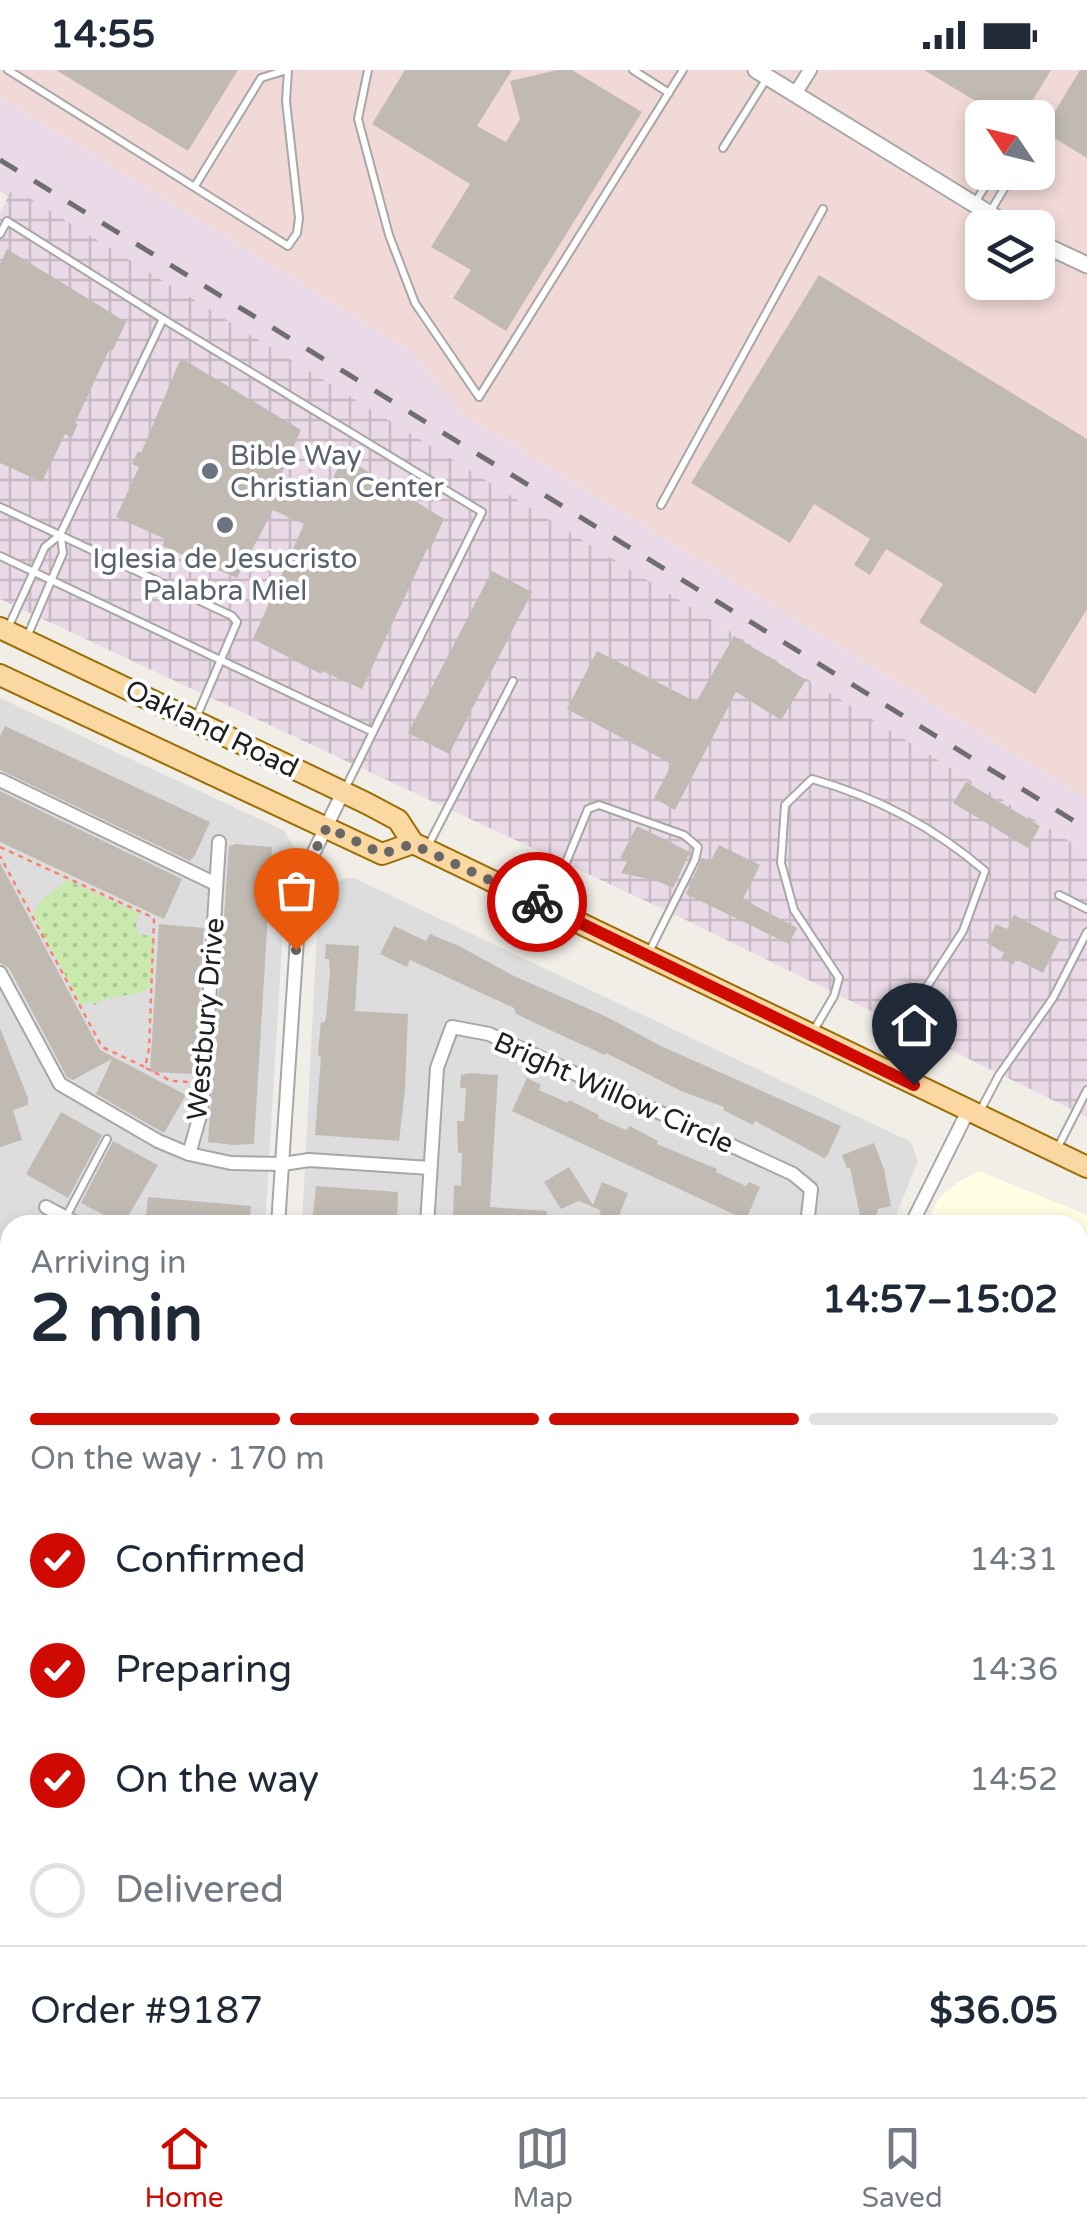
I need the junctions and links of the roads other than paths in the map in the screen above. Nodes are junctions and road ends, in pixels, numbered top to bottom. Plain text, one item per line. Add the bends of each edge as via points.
1 (8, 70) edge
2 (287, 70) edge
3 (368, 70) edge
4 (633, 70) edge
5 (684, 70) edge
6 (810, 70) edge
7 (762, 74) edge
8 (669, 93) junction
9 (795, 94) junction
10 (723, 148) dead end
11 (195, 187) junction
12 (983, 190) edge
13 (974, 204) junction
14 (823, 209) dead end
15 (984, 210) edge
16 (0, 234) edge
17 (1055, 250) edge
18 (1087, 265) edge
19 (163, 319) junction
20 (661, 504) dead end
21 (0, 507) edge
22 (60, 536) junction
23 (0, 556) edge
24 (33, 571) junction
25 (51, 580) junction
26 (11, 633) edge
27 (222, 660) junction
28 (0, 675) edge
29 (514, 681) dead end
30 (195, 720) junction
31 (373, 732) junction
32 (0, 780) edge
33 (343, 792) junction
34 (327, 827) junction
35 (219, 842) dead end
36 (419, 847) junction
37 (216, 884) junction
38 (1059, 895) dead end
39 (548, 907) junction
40 (1087, 909) edge
41 (1087, 932) edge
42 (647, 955) junction
43 (0, 973) edge
44 (811, 1035) junction
45 (887, 1072) junction
46 (1087, 1090) edge
47 (973, 1114) junction
48 (107, 1139) dead end
49 (1056, 1152) junction
50 (189, 1154) junction
51 (283, 1164) junction
52 (1087, 1167) edge
53 (430, 1168) junction
54 (46, 1207) dead end
55 (61, 1215) edge
56 (68, 1215) edge
57 (279, 1215) edge
58 (428, 1215) edge
59 (808, 1215) edge
60 (917, 1215) edge

1 - 11 lane
2 - 11 lane via 261,78
2 - 11 lane via 300,218 288,246
3 - 8 lane via 358,119 390,235 415,303 479,397
4 - 8 lane
5 - 8 lane
6 - 9 street
7 - 9 street
7 - 10 lane
9 - 13 street
12 - 13 lane
13 - 15 street
14 - 20 lane
16 - 19 lane via 7,221
17 - 18 street
19 - 22 lane
19 - 31 lane via 482,512
21 - 22 lane
22 - 24 lane via 45,547
22 - 25 lane via 63,553
22 - 27 lane via 232,616 236,622
23 - 24 lane
24 - 25 lane
24 - 26 lane
25 - 26 lane
25 - 27 lane
26 - 30 main road, Oakland Road
27 - 30 lane
27 - 31 lane
28 - 34 main road, Oakland Road
29 - 36 lane
30 - 33 main road, Oakland Road
31 - 33 lane
32 - 37 street, Westbury Drive
33 - 34 street
33 - 36 main road, Oakland Road via 398,820
34 - 36 main road, Oakland Road via 382,854
34 - 51 street via 301,879
35 - 37 street, Westbury Drive
36 - 39 main road, Oakland Road
37 - 50 street, Westbury Drive via 204,1084
38 - 40 lane
39 - 42 main road, Oakland Road
39 - 42 lane via 588,808 599,805 684,836 698,847 695,860
41 - 47 lane via 1053,998
42 - 44 main road, Oakland Road
43 - 50 street via 60,1084
44 - 45 main road, Oakland Road
44 - 45 lane via 839,978 794,910 781,863 785,804 812,779 857,792 948,838 986,871 963,931 913,1008
45 - 47 main road, Oakland Road
46 - 49 lane
47 - 49 main road, Oakland Road
47 - 60 street
48 - 56 lane
49 - 52 main road, Oakland Road
50 - 51 street
51 - 53 street
51 - 57 street
53 - 58 street, Bright Willow Circle
53 - 59 street, Bright Willow Circle via 437,1068 452,1026 488,1034 793,1174 812,1188
54 - 55 street

